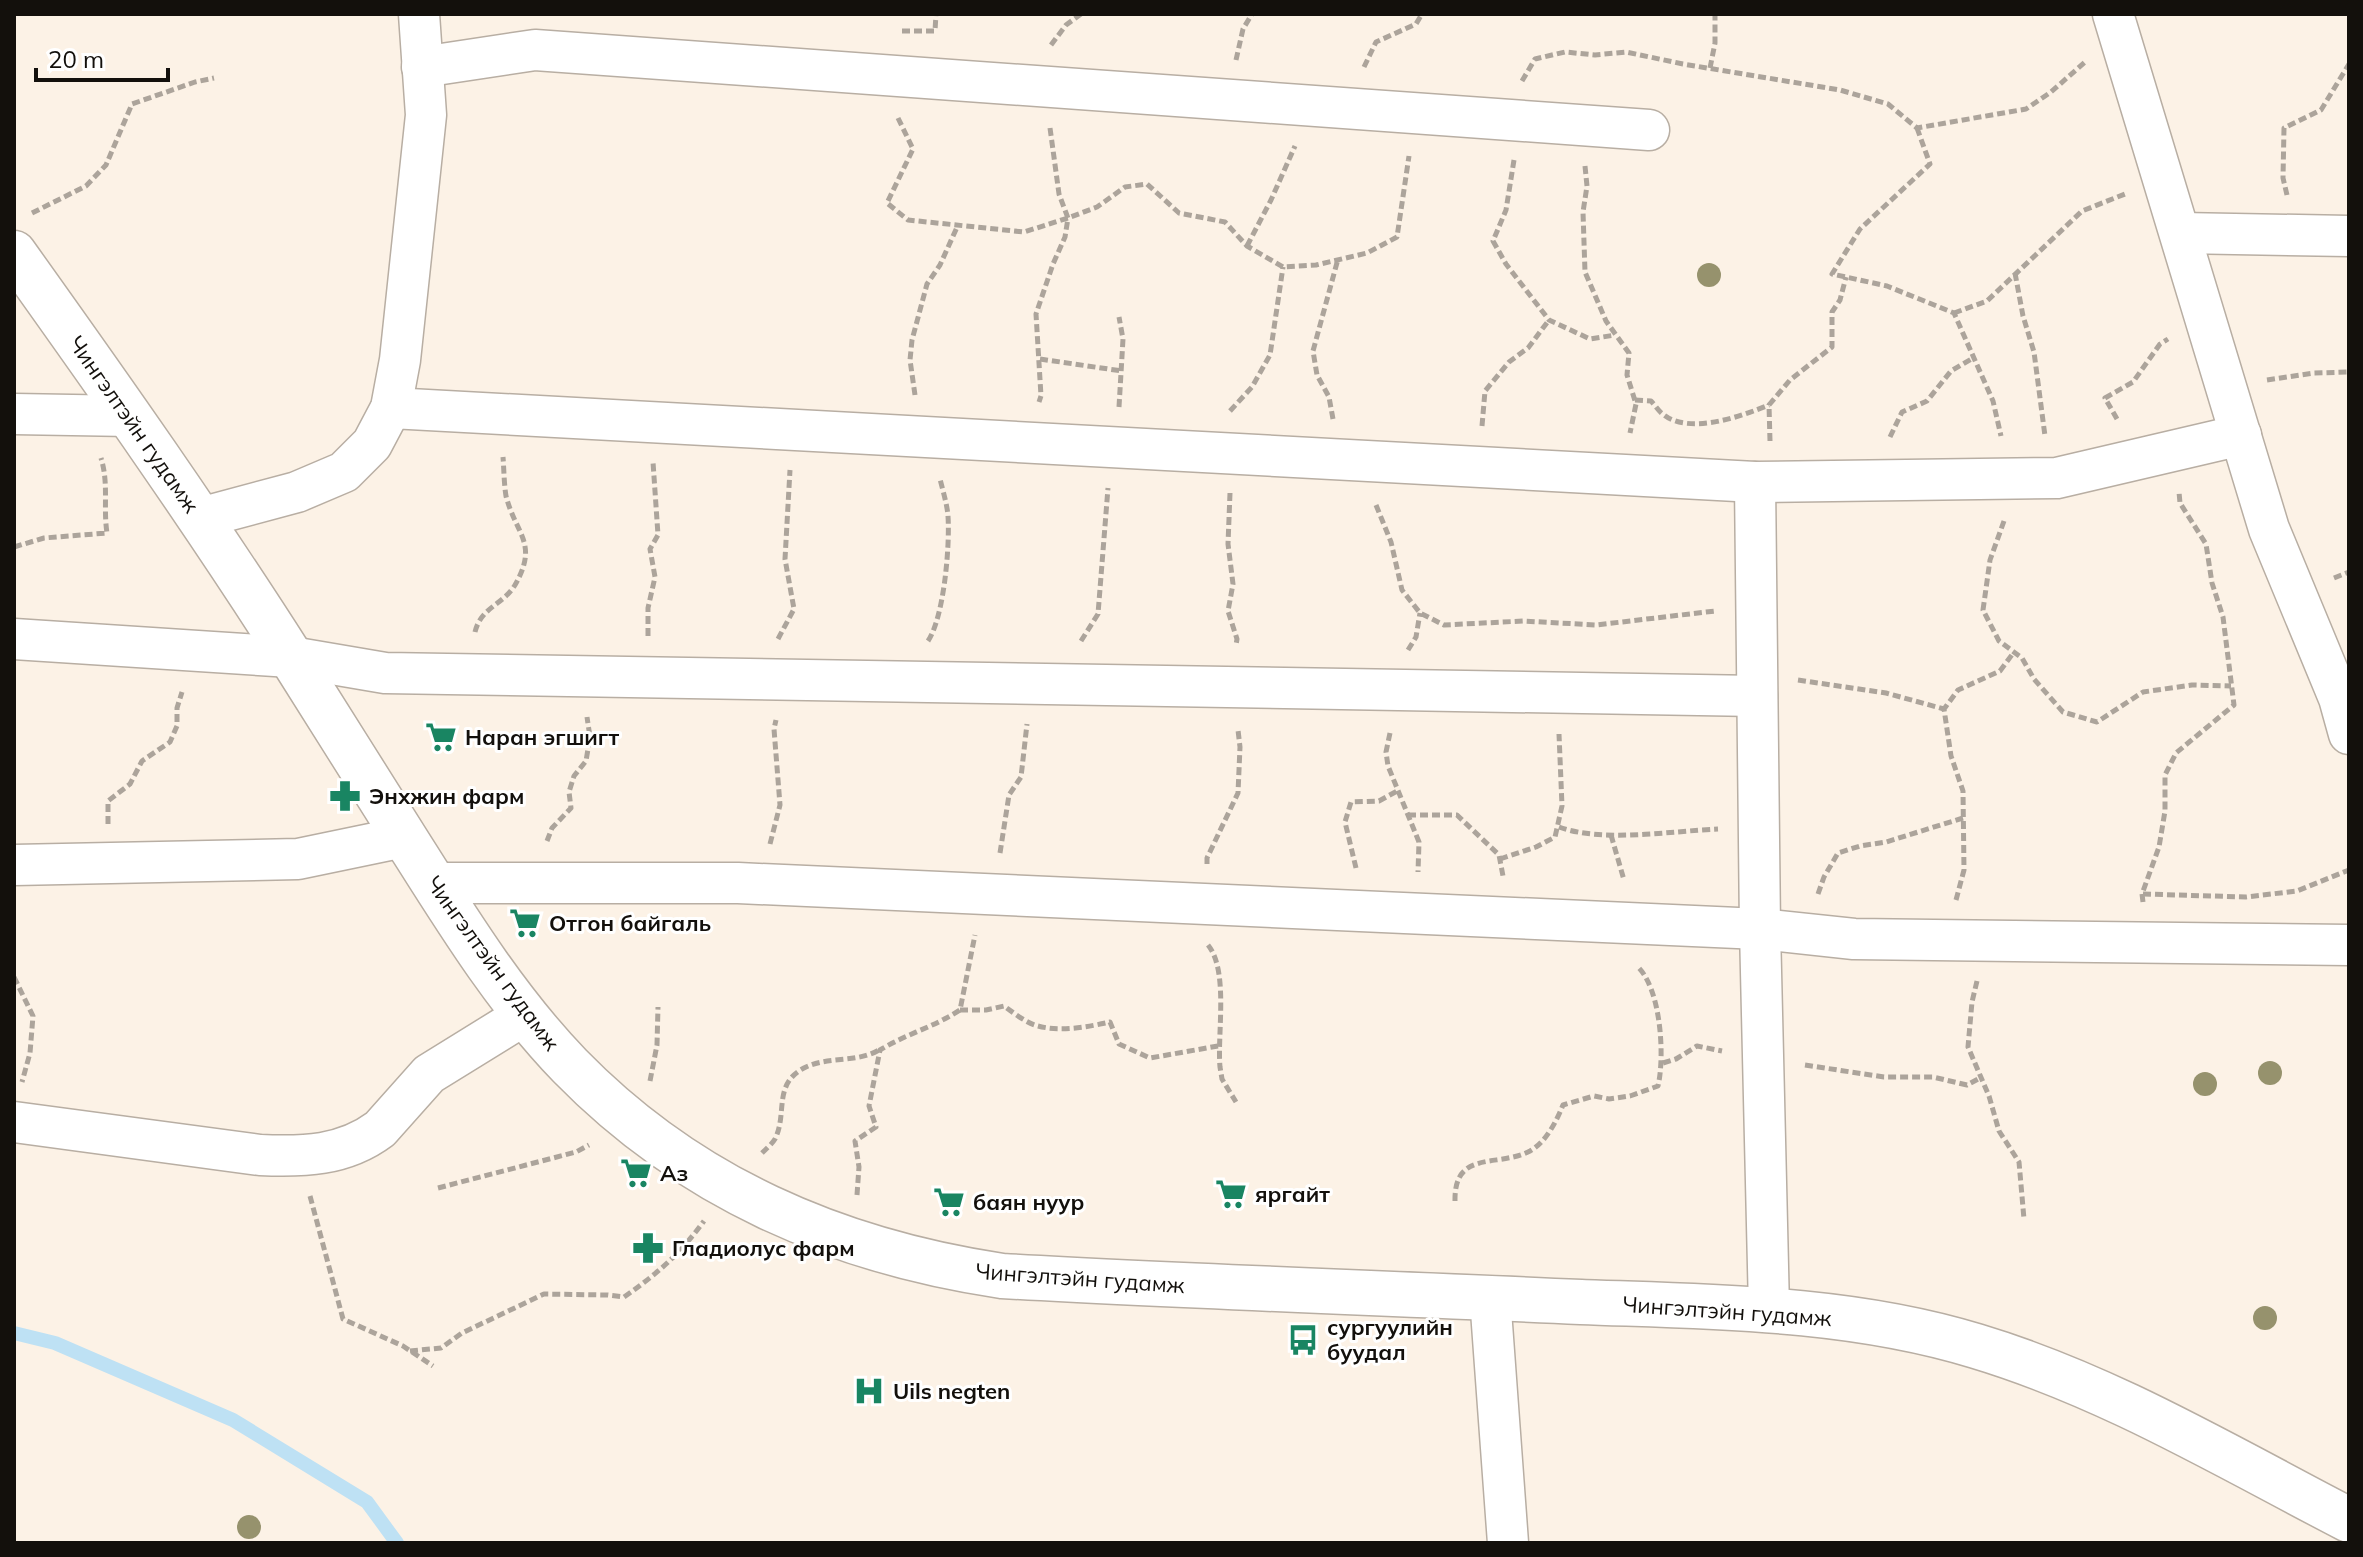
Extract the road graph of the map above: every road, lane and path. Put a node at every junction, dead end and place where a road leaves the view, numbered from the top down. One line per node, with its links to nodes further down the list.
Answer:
1 (419, 14): 9 (street)
2 (451, 14): 9 (street)
3 (936, 14): 7 (path)
4 (1422, 14): 14 (path)
5 (1715, 14): 10 (path)
6 (2118, 30): 18 (path); 20 (street)
7 (935, 31)
8 (2349, 64): 24 (path)
9 (422, 67): 11 (street); 49 (street)
10 (1710, 68): 16 (path); 18 (path)
11 (865, 74): 13 (street); 22 (path)
12 (214, 78): 26 (path)
13 (1045, 87): 14 (street); 21 (path)
14 (1343, 108): 15 (street); 27 (path)
15 (1411, 113): 16 (street); 28 (path)
16 (1509, 121): 17 (street); 35 (path)
17 (1586, 126): 19 (street); 36 (path)
18 (1917, 128): 31 (path)
19 (1649, 130)
20 (2164, 179): 23 (street); 30 (path)
21 (1068, 218): 22 (path); 27 (path); 38 (path)
22 (958, 225): 58 (path)
23 (2181, 233): 24 (street); 32 (street)
24 (2295, 235): 25 (street)
25 (2349, 236)
26 (19, 237): 54 (main road, Чингэлтэйн гудамж)
27 (1247, 246): 29 (path)
28 (1338, 259): 29 (path); 44 (path)
29 (1283, 267): 42 (path)
30 (2015, 272): 33 (path); 64 (path)
31 (1846, 277): 33 (path); 48 (path)
32 (2204, 311): 43 (street); 45 (path)
33 (1954, 313): 37 (path)
34 (1119, 317): 39 (path)
35 (1549, 320): 36 (path); 47 (path)
36 (1615, 335): 46 (path)
37 (1973, 358): 50 (path); 65 (path)
38 (1040, 359): 39 (path); 41 (path)
39 (1122, 371): 59 (path)
40 (2349, 372): 43 (path)
41 (1040, 376)
42 (1252, 387)
43 (2229, 394): 57 (street)
44 (1329, 397)
45 (2105, 398)
46 (1635, 400): 48 (path); 63 (path)
47 (1483, 404)
48 (1769, 405): 66 (path)
49 (391, 408): 52 (street); 67 (street)
50 (1902, 412)
51 (14, 414): 53 (street)
52 (515, 414): 55 (street); 74 (path)
53 (81, 415): 54 (street); 69 (path)
54 (130, 416): 67 (main road, Чингэлтэйн гудамж)
55 (656, 422): 56 (street); 76 (path)
56 (790, 429): 58 (street); 77 (path)
57 (2241, 435): 60 (street); 87 (street)
58 (937, 437): 59 (street)
59 (1110, 447): 61 (street); 79 (path)
60 (2175, 450): 64 (street); 81 (path)
61 (1226, 453): 62 (street); 82 (path)
62 (1384, 462): 63 (street); 70 (path)
63 (1612, 474): 66 (street)
64 (2064, 476): 65 (street)
65 (2005, 478): 66 (street); 72 (path)
66 (1762, 482): 70 (street)
67 (200, 518): 73 (main road, Чингэлтэйн гудамж)
68 (947, 526): 78 (path)
69 (14, 547)
70 (1756, 607): 80 (street)
71 (14, 639): 73 (street)
72 (2014, 652): 81 (path); 86 (path)
73 (291, 657): 74 (street); 94 (main road, Чингэлтэйн гудамж)
74 (464, 674): 75 (street)
75 (586, 677): 76 (street); 100 (path)
76 (647, 677): 77 (street)
77 (774, 679): 78 (street); 101 (path)
78 (902, 682): 79 (street)
79 (1031, 684): 82 (street); 103 (path)
80 (1757, 685): 84 (street); 86 (path); 93 (street)
81 (2231, 686): 102 (path)
82 (1237, 688): 83 (street)
83 (1386, 690): 84 (street); 89 (path)
84 (1557, 693): 92 (path)
85 (177, 708): 96 (path)
86 (1944, 709): 91 (path)
87 (2349, 734)
88 (1240, 771): 104 (path)
89 (1399, 790): 90 (path); 105 (path)
90 (1408, 815): 95 (path); 106 (path)
91 (1963, 818): 110 (path); 111 (path)
92 (1559, 827): 93 (path); 95 (path)
93 (1759, 828): 109 (street)
94 (404, 837): 96 (street); 99 (main road, Чингэлтэйн гудамж)
95 (1500, 859): 107 (path)
96 (101, 863): 97 (street)
97 (14, 865)
98 (2349, 870): 102 (path)
99 (432, 883): 100 (street); 117 (main road, Чингэлтэйн гудамж)
100 (532, 883): 101 (street)
101 (762, 884): 103 (street)
102 (2142, 894): 112 (path)
103 (993, 895): 104 (street); 116 (path)
104 (1205, 904): 105 (street); 118 (path)
105 (1355, 910): 106 (street)
106 (1418, 913): 107 (street)
107 (1496, 917): 108 (street)
108 (1617, 922): 109 (street); 120 (path)
109 (1760, 929): 110 (street); 121 (street)
110 (1811, 934): 111 (street)
111 (1962, 941): 112 (street); 122 (path)
112 (2149, 943): 113 (street)
113 (2349, 945)
114 (14, 977): 124 (path)
115 (658, 1007): 125 (path)
116 (960, 1010): 118 (path); 119 (path)
117 (526, 1014): 125 (main road, Чингэлтэйн гудамж); 127 (street)
118 (1218, 1046): 123 (path)
119 (880, 1050): 126 (path); 128 (path)
120 (1663, 1063): 121 (path); 130 (path)
121 (1764, 1066): 122 (path); 133 (street)
122 (1980, 1078): 131 (path)
123 (1236, 1102)
124 (15, 1122): 127 (street)
125 (633, 1122): 128 (main road, Чингэлтэйн гудамж); 129 (path)
126 (855, 1141)
127 (301, 1155): 134 (path)
128 (727, 1187): 132 (main road, Чингэлтэйн гудамж); 134 (path)
129 (438, 1188)
130 (1455, 1201)
131 (2024, 1219)
132 (1490, 1297): 133 (main road, Чингэлтэйн гудамж); 137 (street)
133 (1769, 1309): 136 (main road, Чингэлтэйн гудамж)
134 (410, 1351): 135 (path)
135 (433, 1366)
136 (2349, 1520)
137 (1508, 1543)

